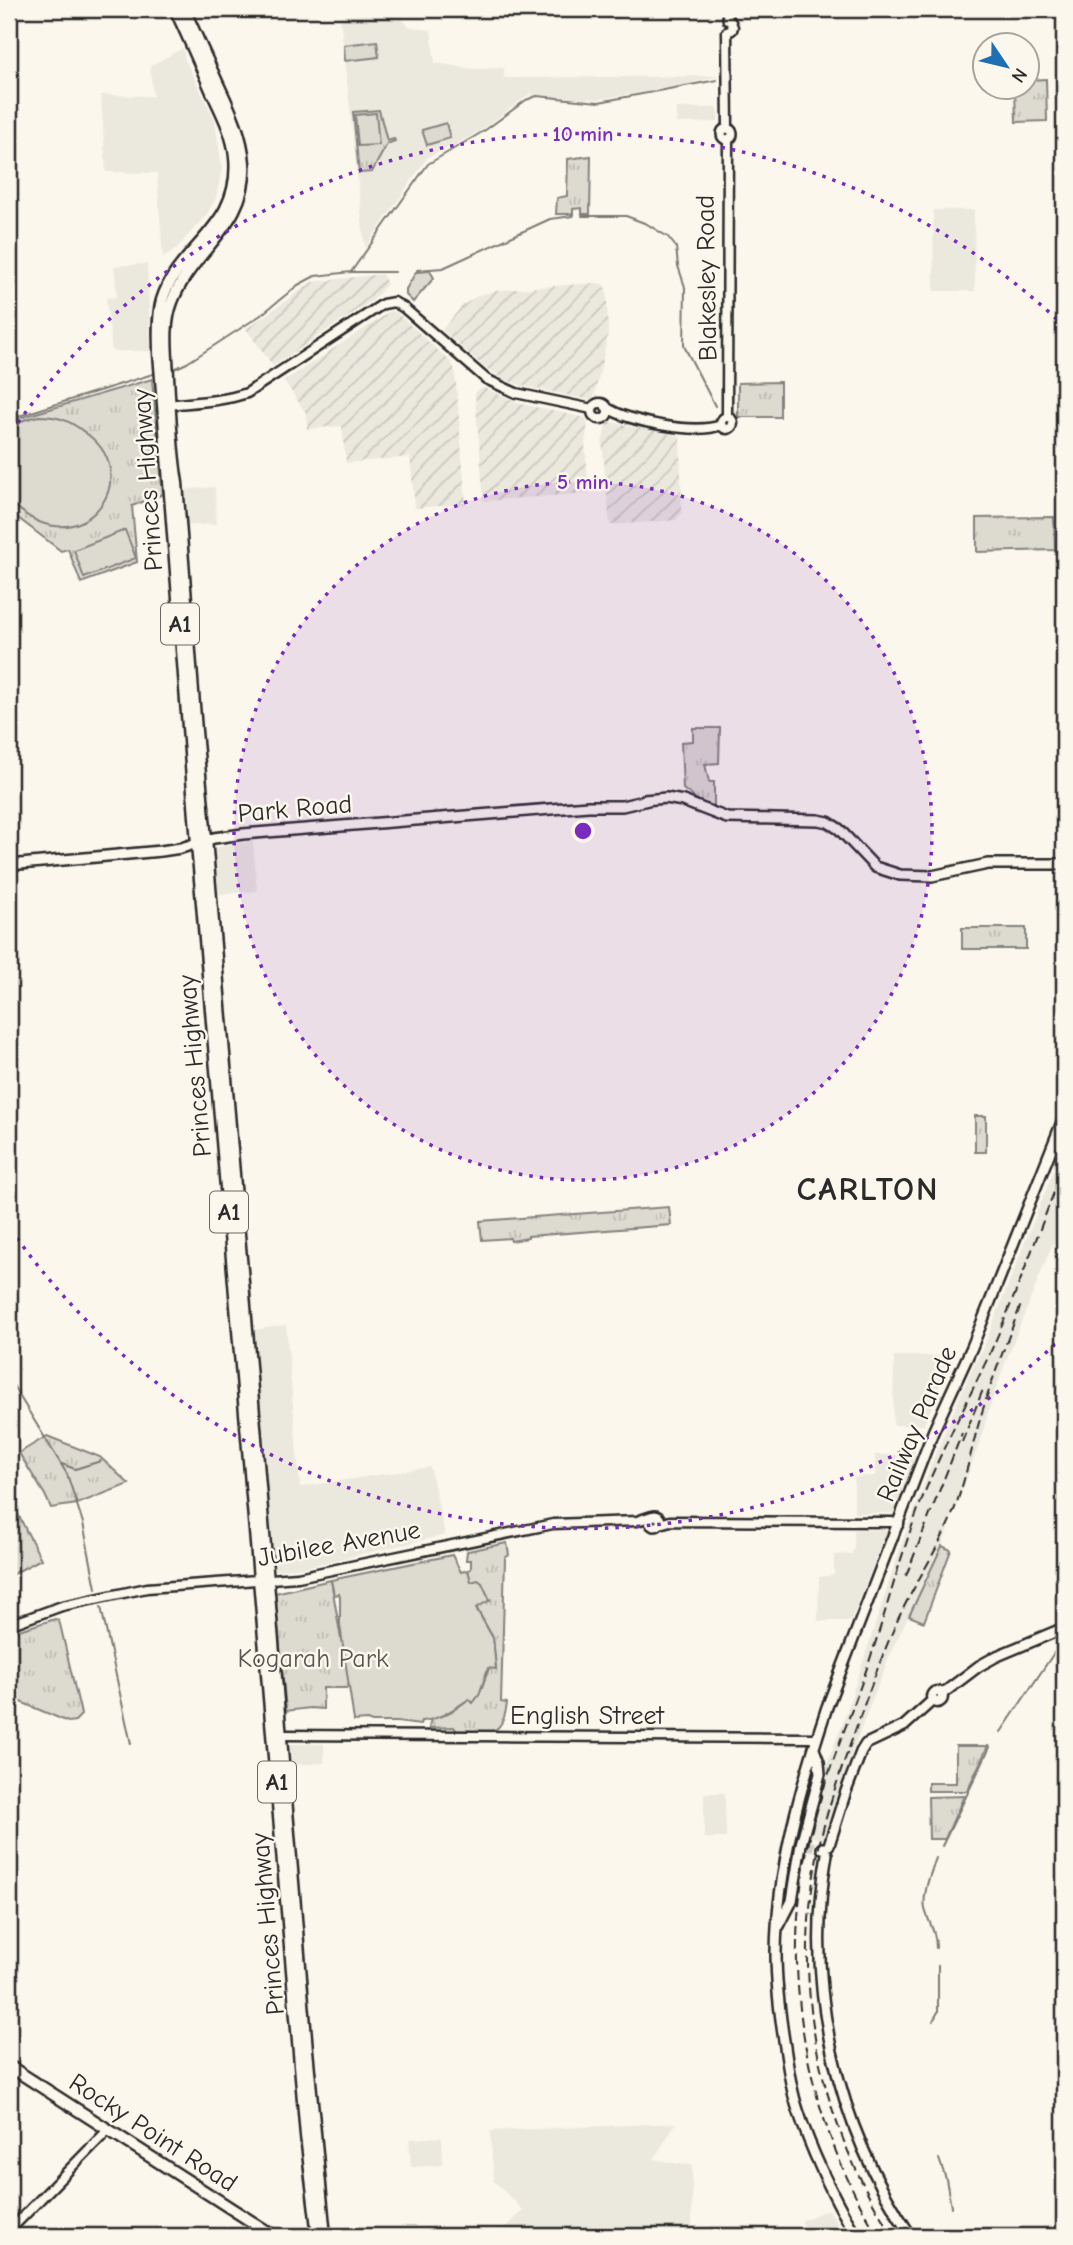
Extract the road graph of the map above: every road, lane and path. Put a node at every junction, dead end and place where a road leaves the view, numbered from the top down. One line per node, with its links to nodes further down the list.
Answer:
1 (175, 9): 4 (main road, Princes Highway / A1)
2 (184, 9): 4 (main road, Princes Highway / A1)
3 (726, 9): 8 (street, Blakesley Road)
4 (166, 405): 6 (street); 9 (main road, Princes Highway / A1)
5 (606, 407): 6 (street); 7 (street); 8 (street)
6 (592, 409): 7 (street)
7 (605, 417): 8 (street)
8 (629, 417)
9 (202, 841): 10 (main road, Park Road); 11 (main road, Park Road); 14 (main road, Princes Highway / A1)
10 (1064, 864)
11 (9, 865)
12 (1064, 1117): 13 (main road, Railway Parade)
13 (899, 1524): 14 (street, Jubilee Avenue); 18 (main road, Railway Parade)
14 (264, 1580): 15 (street, Jubilee Avenue); 17 (main road, Princes Highway / A1); 27 (main road, Princes Highway / A1)
15 (9, 1625)
16 (1064, 1628): 30 (main road)
17 (281, 1735): 18 (street, English Street); 28 (main road, Princes Highway / A1)
18 (817, 1738): 19 (main road, Railway Parade)
19 (814, 1749): 20 (main road, Railway Parade); 21 (main road, Railway Parade)
20 (793, 1896): 21 (main road); 22 (main road, Railway Parade)
21 (779, 1904): 22 (main road, Railway Parade)
22 (778, 1929): 29 (main road, Railway Parade)
23 (9, 2066): 24 (main road, Rocky Point Road)
24 (108, 2129): 25 (street); 26 (main road, Rocky Point Road)
25 (9, 2231)
26 (274, 2236)
27 (316, 2236)
28 (326, 2236)
29 (856, 2236)
30 (911, 2236)

